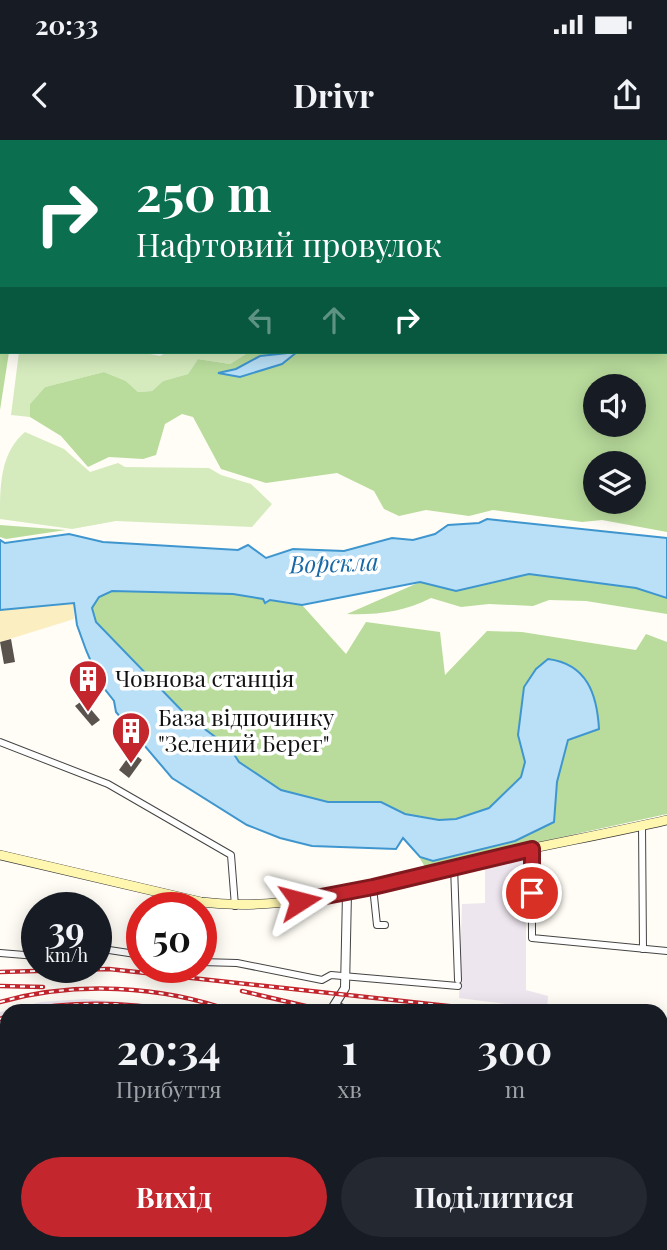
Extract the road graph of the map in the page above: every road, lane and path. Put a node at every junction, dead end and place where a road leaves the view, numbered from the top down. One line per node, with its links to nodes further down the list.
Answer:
1 (0, 742): 9 (street)
2 (667, 820): 3 (main road)
3 (642, 825): 4 (main road); 11 (street)
4 (532, 849): 6 (main road); 11 (street)
5 (0, 855): 9 (main road)
6 (454, 866): 7 (main road); 16 (street)
7 (373, 887): 8 (main road); 10 (street)
8 (347, 893): 9 (main road); 16 (street)
9 (234, 906)
10 (384, 925)
11 (643, 949): 12 (street)
12 (667, 951)
13 (0, 953): 14 (street)
14 (21, 955)
15 (217, 962): 16 (street)
16 (347, 977): 17 (street)
17 (335, 1004)

